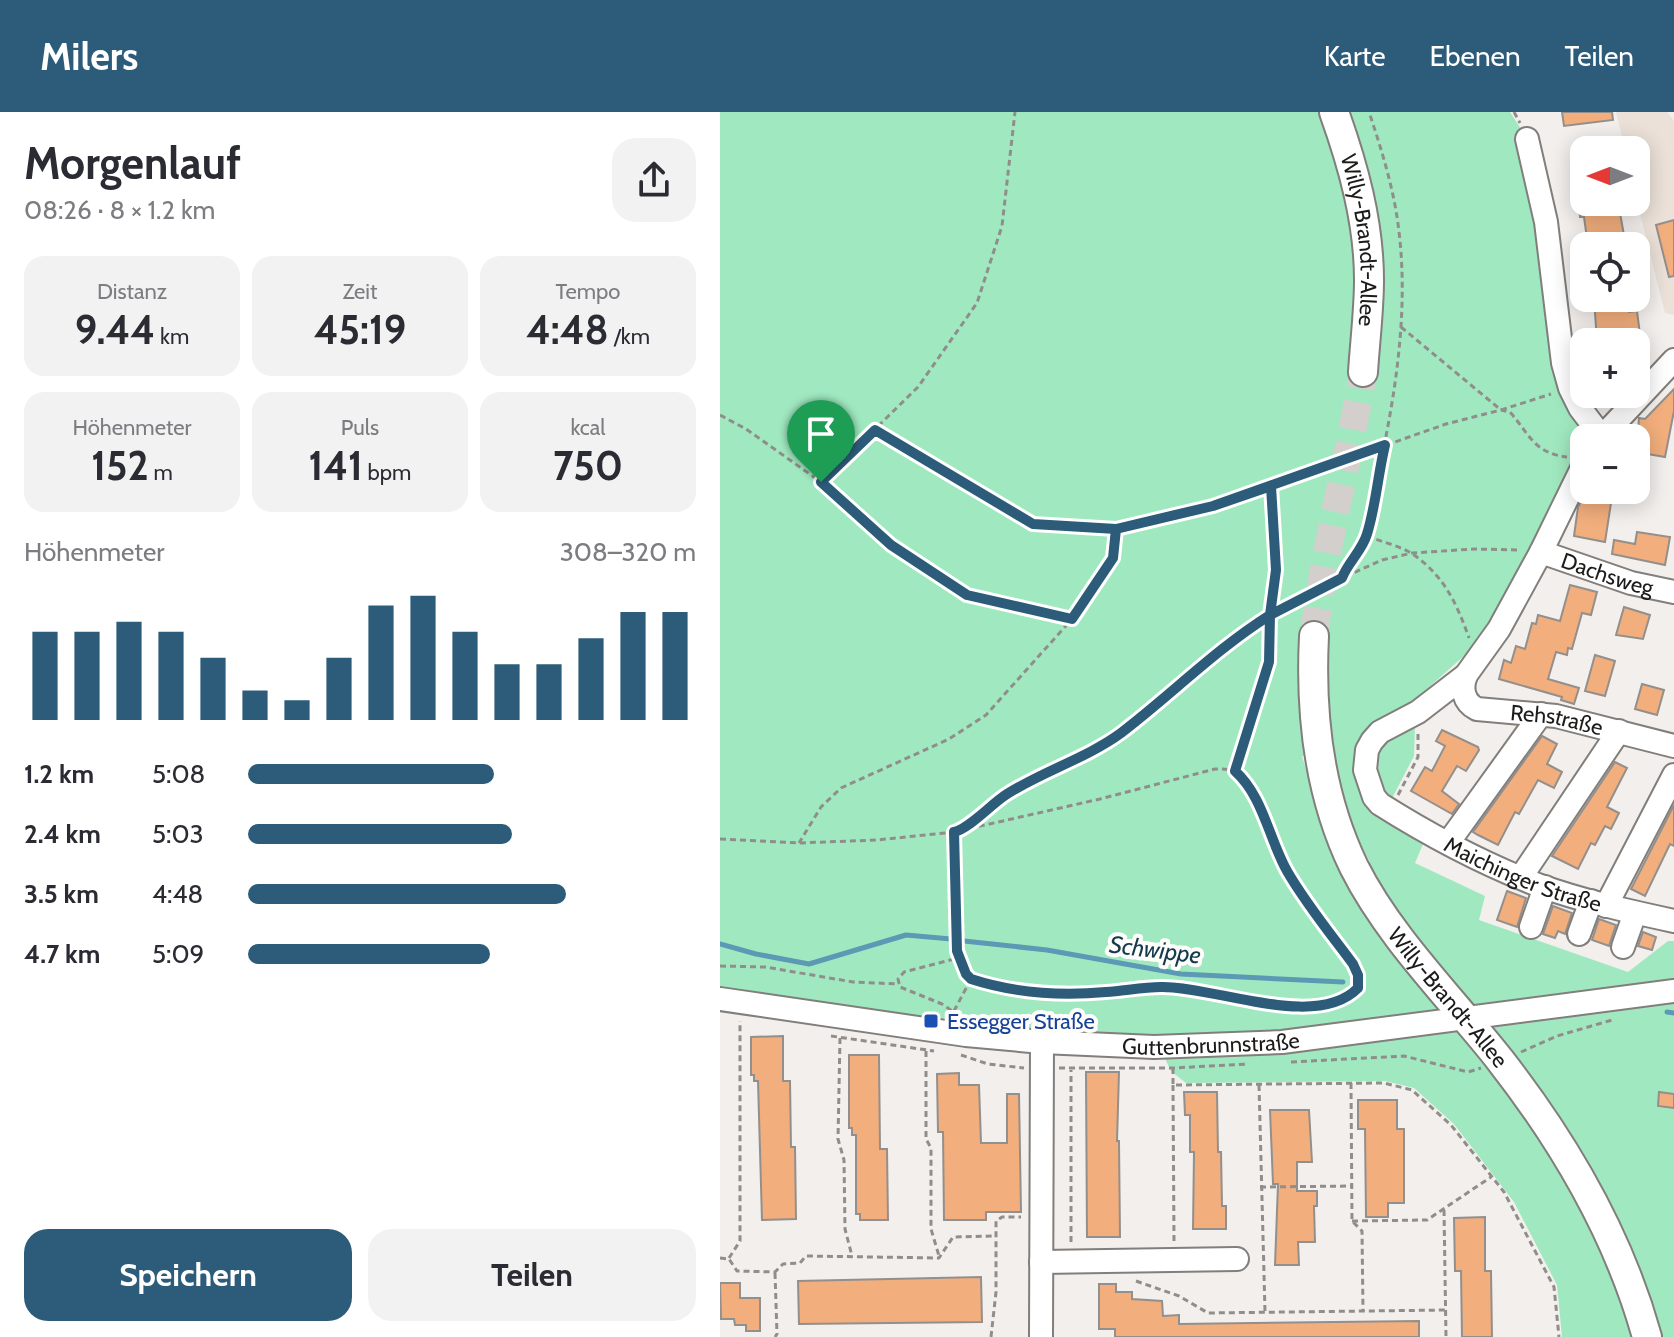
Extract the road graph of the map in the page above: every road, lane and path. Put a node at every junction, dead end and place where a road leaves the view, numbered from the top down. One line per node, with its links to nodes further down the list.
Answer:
1 (1015, 112): 13 (path)
2 (1334, 112): 6 (main road, Willy-Brandt-Allee)
3 (1527, 139): 7 (street)
4 (1401, 327): 9 (path)
5 (1674, 360): 12 (street)
6 (1363, 372)
7 (1570, 388): 9 (path)
8 (1580, 408): 11 (street)
9 (1501, 410): 14 (path); 15 (path)
10 (720, 415): 16 (path)
11 (1592, 424)
12 (1614, 424)
13 (875, 430): 16 (path); 19 (path)
14 (1385, 445): 18 (path); 20 (path)
15 (1570, 459)
16 (821, 482): 26 (path)
17 (1570, 484): 21 (street)
18 (1271, 486): 19 (path); 25 (path)
19 (1116, 529): 26 (path)
20 (1367, 536): 22 (path); 23 (path)
21 (1541, 552): 22 (path); 24 (street, Dachsweg); 28 (street)
22 (1412, 553): 23 (path); 28 (path)
23 (1342, 578): 25 (path)
24 (1674, 592)
25 (1270, 615): 33 (path); 36 (path)
26 (1072, 619): 39 (path)
27 (1314, 636): 57 (main road, Willy-Brandt-Allee)
28 (1471, 668): 29 (street); 30 (street, Rehstraße)
29 (1418, 712): 35 (path); 35 (street)
30 (1541, 714): 31 (street, Rehstraße); 40 (street)
31 (1619, 731): 32 (street, Rehstraße); 41 (street)
32 (1674, 746)
33 (1235, 771): 36 (path); 51 (path)
34 (1674, 775): 43 (street)
35 (1385, 807): 40 (street, Maichinger Straße)
36 (964, 830): 37 (path)
37 (954, 832): 39 (path); 49 (path)
38 (720, 839): 39 (path)
39 (799, 843)
40 (1448, 843): 41 (street, Maichinger Straße)
41 (1521, 877): 42 (street, Maichinger Straße)
42 (1545, 887): 43 (street, Maichinger Straße); 46 (street)
43 (1598, 903): 44 (street, Maichinger Straße); 47 (street)
44 (1635, 913): 45 (street, Maichinger Straße); 48 (street)
45 (1674, 921)
46 (1531, 927)
47 (1579, 934)
48 (1623, 947)
49 (958, 958): 51 (path); 52 (path)
50 (720, 966): 52 (path)
51 (971, 979): 55 (path)
52 (899, 984): 55 (path)
53 (1674, 991): 57 (street)
54 (720, 999): 59 (street, Guttenbrunnstraße)
55 (954, 1011): 59 (path)
56 (1621, 1017): 63 (path)
57 (1465, 1018): 61 (street, Guttenbrunnstraße); 63 (main road, Willy-Brandt-Allee)
58 (740, 1021): 79 (path)
59 (958, 1035): 61 (street, Guttenbrunnstraße)
60 (840, 1038): 76 (path)
61 (1042, 1042): 83 (street)
62 (926, 1051): 78 (path)
63 (1501, 1061): 94 (main road, Willy-Brandt-Allee)
64 (1071, 1068): 84 (path)
65 (1173, 1068): 68 (path)
66 (1351, 1083): 67 (path); 69 (path); 70 (path)
67 (1259, 1084): 68 (path); 71 (path)
68 (1173, 1085): 82 (path)
69 (1491, 1177): 72 (path); 93 (path)
70 (1352, 1186): 71 (path); 74 (path)
71 (1260, 1187): 88 (path)
72 (1444, 1210): 74 (path); 86 (path)
73 (1002, 1217): 75 (path)
74 (1352, 1221): 87 (path)
75 (996, 1236): 78 (path); 90 (path)
76 (852, 1256): 78 (path); 85 (path)
77 (720, 1258): 79 (path)
78 (939, 1258)
79 (729, 1259): 85 (path)
80 (1237, 1259): 82 (street)
81 (1105, 1261): 82 (street); 84 (street); 88 (path)
82 (1174, 1261)
83 (1041, 1262): 84 (street); 91 (street)
84 (1071, 1262)
85 (775, 1272): 89 (path)
86 (1445, 1310): 87 (path); 92 (path)
87 (1363, 1311): 88 (path)
88 (1265, 1312)
89 (775, 1337)
90 (991, 1337)
91 (1041, 1337)
92 (1446, 1337)
93 (1559, 1337)
94 (1647, 1337)

